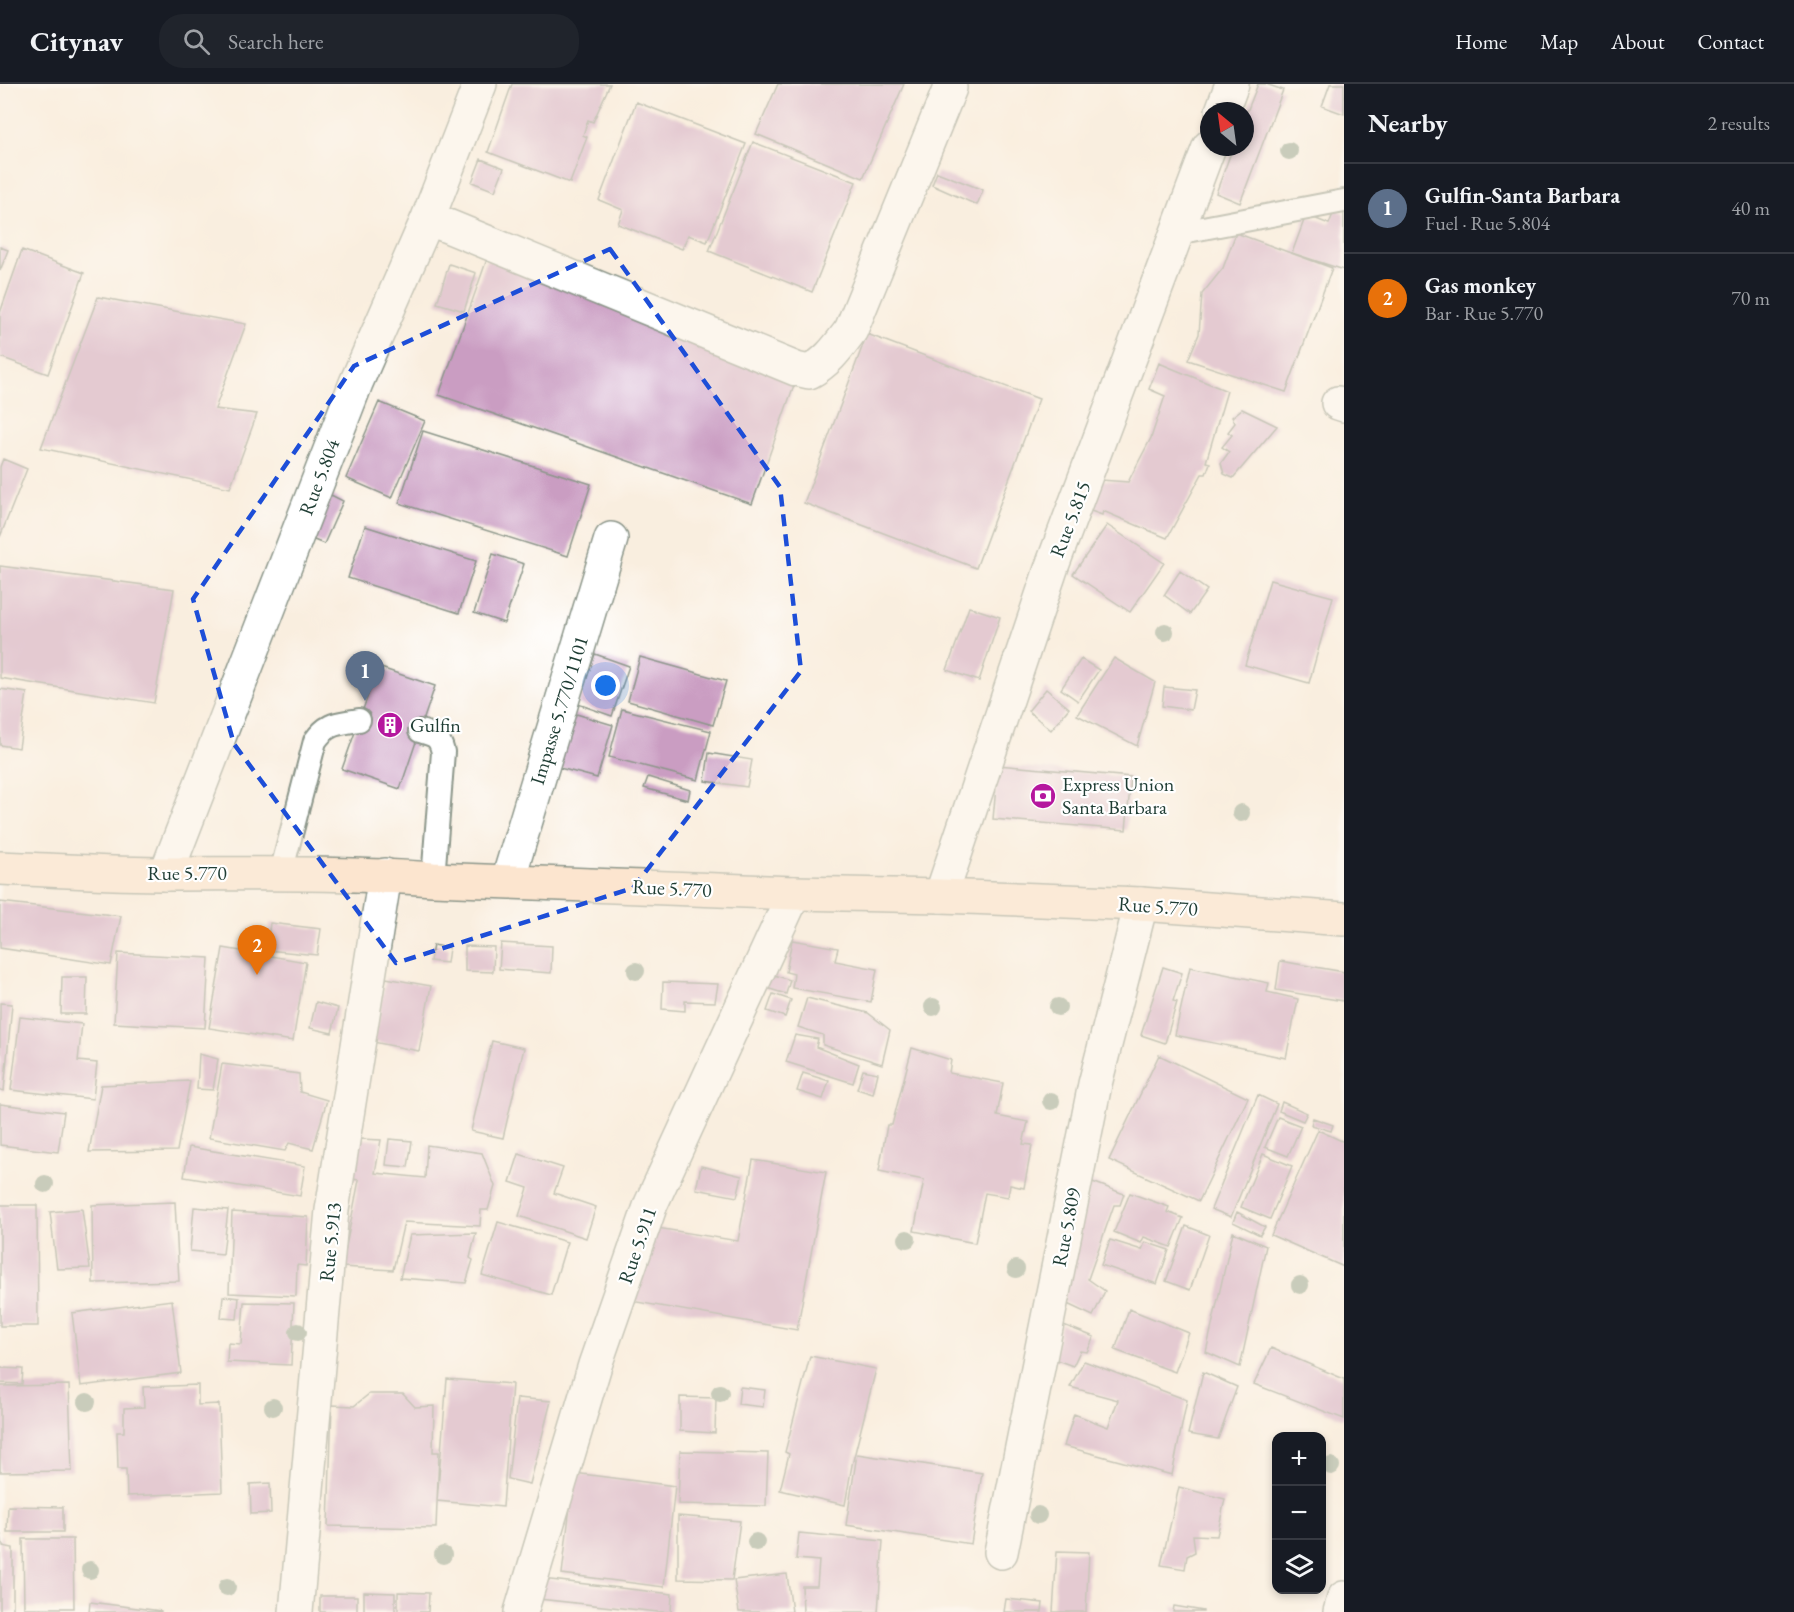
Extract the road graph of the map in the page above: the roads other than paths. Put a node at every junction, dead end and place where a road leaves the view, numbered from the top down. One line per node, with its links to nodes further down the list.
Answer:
1 (480, 84): 7 (street, Rue 5.804)
2 (1232, 84): 4 (street)
3 (950, 88): 7 (street)
4 (1225, 102)
5 (1206, 156): 8 (street, Rue 5.815)
6 (1344, 201): 8 (lane)
7 (428, 218): 14 (street, Rue 5.804)
8 (1178, 232): 19 (street, Rue 5.815)
9 (611, 539): 17 (street, Impasse 5.770/1101)
10 (359, 720): 13 (lane)
11 (420, 731): 16 (lane)
12 (0, 868): 14 (main road, Rue 5.770)
13 (281, 873): 14 (main road, Rue 5.770); 15 (main road, Rue 5.770)
14 (166, 874)
15 (385, 875): 16 (main road, Rue 5.770); 24 (street, Rue 5.913)
16 (433, 879): 17 (main road, Rue 5.770)
17 (508, 880): 18 (main road, Rue 5.770)
18 (794, 893): 19 (main road, Rue 5.770); 25 (street, Rue 5.911)
19 (941, 896): 20 (main road, Rue 5.770)
20 (1141, 904): 21 (main road, Rue 5.770); 22 (street, Rue 5.809)
21 (1344, 919)
22 (1001, 1552)
23 (1344, 1598): 26 (street)
24 (296, 1612)
25 (520, 1612)
26 (1340, 1612)

